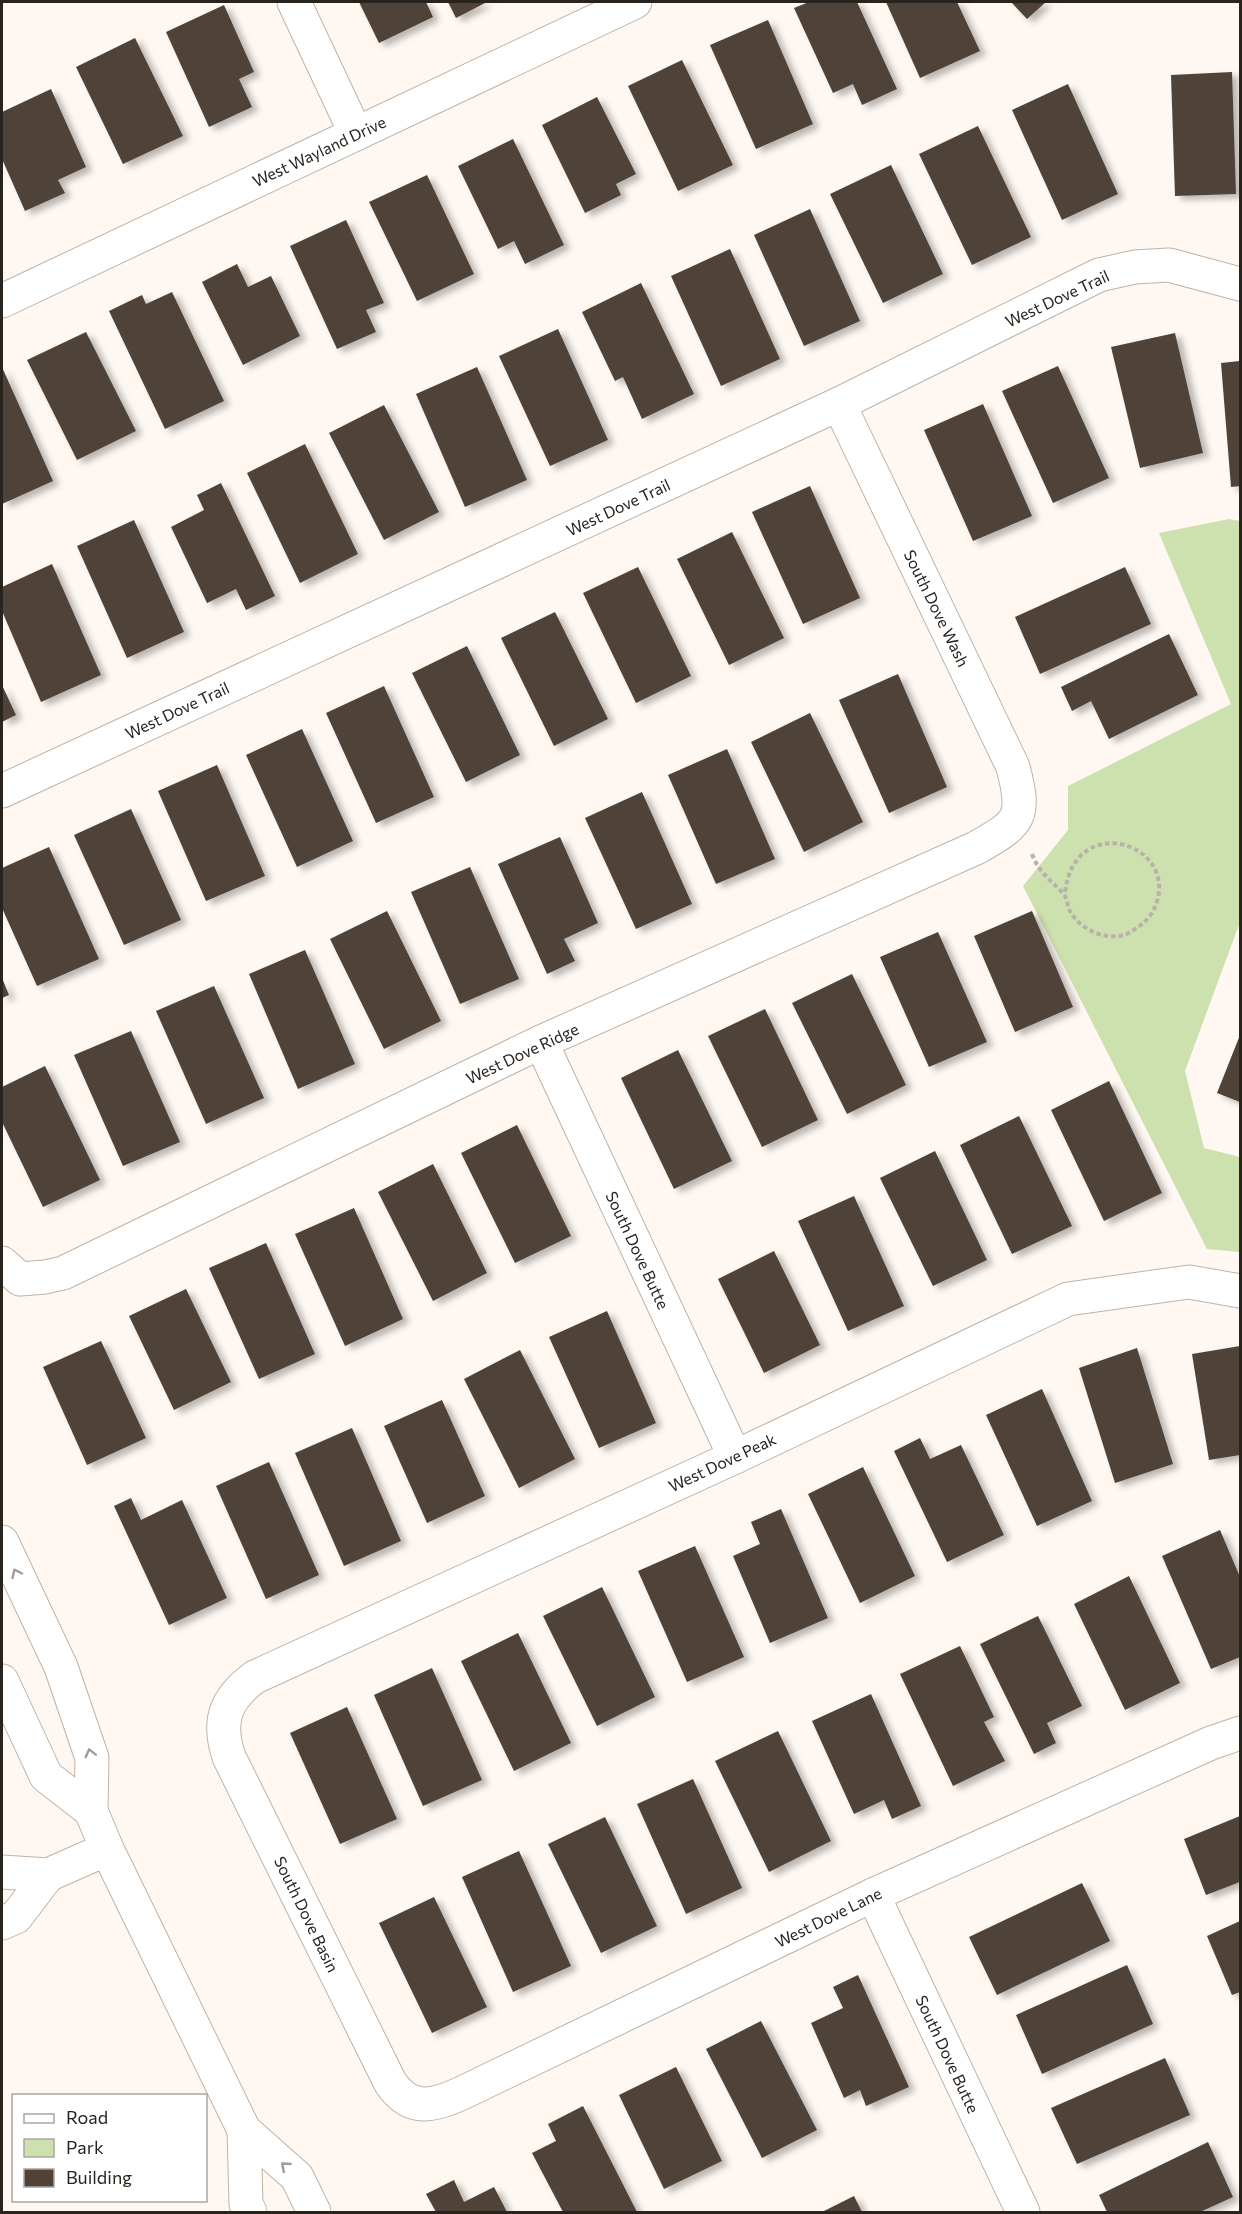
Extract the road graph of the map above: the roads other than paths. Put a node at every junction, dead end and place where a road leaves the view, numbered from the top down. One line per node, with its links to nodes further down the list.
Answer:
1 (294, 2): 3 (street)
2 (635, 2): 3 (street, West Wayland Drive)
3 (356, 134): 5 (street, West Wayland Drive)
4 (1240, 284): 6 (street, West Dove Trail)
5 (2, 301)
6 (839, 404): 7 (street, West Dove Trail); 8 (street, South Dove Wash)
7 (2, 791)
8 (1018, 816): 9 (street, West Dove Ridge)
9 (541, 1042): 10 (street, West Dove Ridge); 12 (street, South Dove Butte)
10 (11, 1271)
11 (1240, 1291): 12 (street, West Dove Peak)
12 (735, 1456): 15 (street, West Dove Peak)
13 (2, 1542): 17 (street, one-way to 13)
14 (2, 1681): 17 (street)
15 (227, 1709): 23 (street, South Dove Basin)
16 (1240, 1733): 21 (street, West Dove Lane)
17 (91, 1811): 18 (street)
18 (107, 1849): 20 (street); 24 (street)
19 (2, 1872): 20 (street)
20 (48, 1875): 22 (street)
21 (873, 1895): 23 (street, West Dove Lane); 27 (street, South Dove Butte)
22 (2, 1923)
23 (418, 2103)
24 (244, 2130): 25 (street); 26 (street, one-way to 24)
25 (250, 2212)
26 (314, 2212)
27 (1023, 2212)

